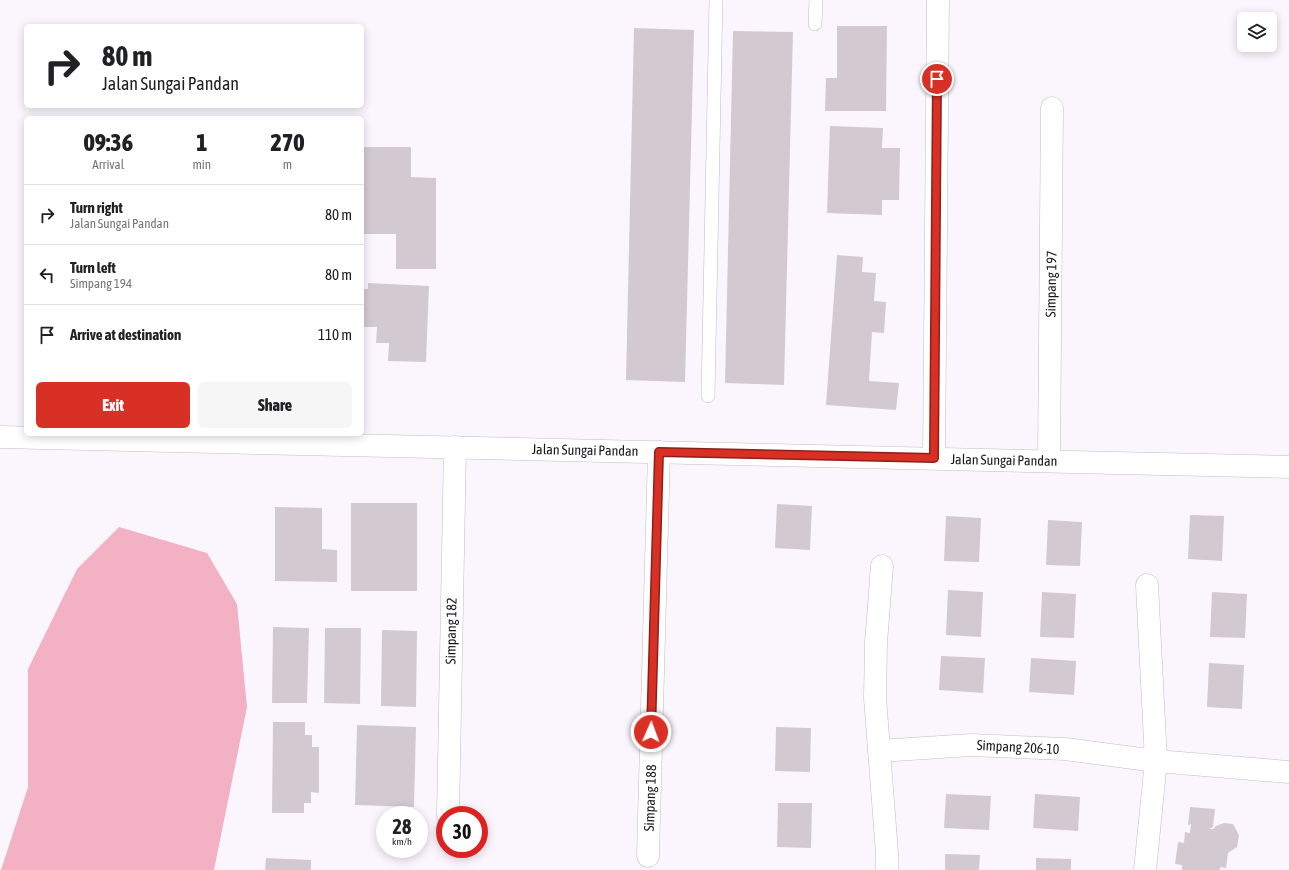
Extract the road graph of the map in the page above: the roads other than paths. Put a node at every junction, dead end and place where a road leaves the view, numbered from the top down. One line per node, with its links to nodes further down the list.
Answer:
1 (716, 0): 6 (lane)
2 (816, 0): 4 (lane)
3 (938, 0): 10 (street)
4 (815, 24)
5 (1052, 108): 11 (street, Simpang 197)
6 (708, 396)
7 (0, 437): 8 (street, Jalan Sungai Pandan)
8 (455, 447): 9 (street, Jalan Sungai Pandan); 18 (street, Simpang 182)
9 (659, 452): 10 (street, Jalan Sungai Pandan); 19 (street, Simpang 188)
10 (934, 458): 11 (street, Jalan Sungai Pandan)
11 (1049, 460): 12 (street, Jalan Sungai Pandan)
12 (1289, 467)
13 (882, 566): 15 (street)
14 (1147, 585): 16 (street)
15 (879, 751): 16 (street, Simpang 206-10); 20 (street)
16 (1156, 761): 17 (street, Simpang 206-10); 21 (street)
17 (1289, 772)
18 (448, 806)
19 (648, 856)
20 (886, 870)
21 (1145, 870)

